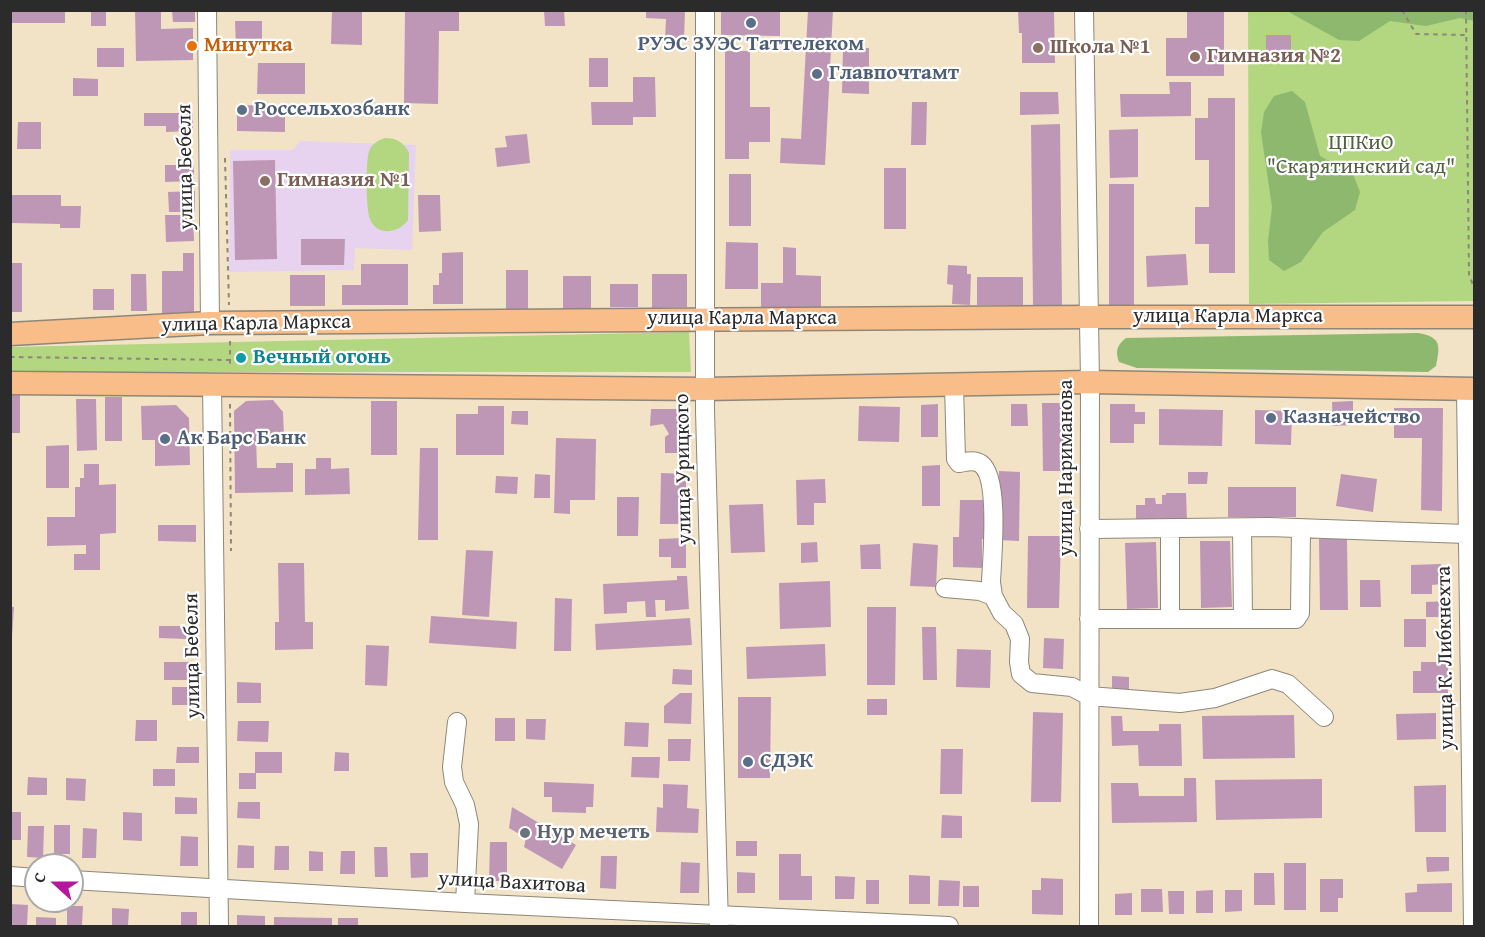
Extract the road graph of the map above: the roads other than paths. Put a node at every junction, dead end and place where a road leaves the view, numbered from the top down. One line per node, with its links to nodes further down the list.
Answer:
1 (207, 10): 7 (street, улица Бебеля)
2 (705, 10): 6 (street, улица Урицкого)
3 (1084, 10): 4 (street, улица Нариманова)
4 (1089, 316): 5 (main road, улица Карла Маркса); 6 (main road, улица Карла Маркса); 9 (street, улица Нариманова)
5 (1474, 317)
6 (704, 319): 7 (main road, улица Карла Маркса); 13 (street, улица Урицкого)
7 (210, 323): 8 (main road, улица Карла Маркса)
8 (10, 333)
9 (1090, 382): 12 (main road); 14 (main road); 18 (street, улица Нариманова)
10 (10, 383): 11 (main road)
11 (212, 384): 13 (main road); 30 (street, улица Бебеля)
12 (954, 385): 13 (main road); 21 (street)
13 (705, 389): 32 (street, улица Урицкого)
14 (1470, 389): 19 (street, улица К. Либкнехта)
15 (1170, 528): 16 (street); 18 (street); 22 (street)
16 (1242, 528): 17 (street); 23 (street)
17 (1301, 528): 19 (street); 23 (street)
18 (1089, 529): 24 (street, улица Нариманова)
19 (1466, 534): 28 (street, улица К. Либкнехта)
20 (945, 588): 21 (street)
21 (993, 597): 25 (street)
22 (1170, 619): 23 (street); 24 (street)
23 (1243, 619)
24 (1089, 620): 25 (street, улица Нариманова)
25 (1089, 696): 26 (street); 35 (street, улица Нариманова)
26 (1324, 717)
27 (457, 722): 31 (street)
28 (1473, 859): 36 (street, улица К. Либкнехта)
29 (84, 881): 30 (street, улица Вахитова)
30 (219, 889): 31 (street, улица Вахитова); 33 (street, улица Бебеля)
31 (465, 903): 32 (street, улица Вахитова)
32 (719, 921): 34 (street, улица Вахитова)
33 (219, 927)
34 (949, 927)
35 (1089, 927)
36 (1473, 927)

